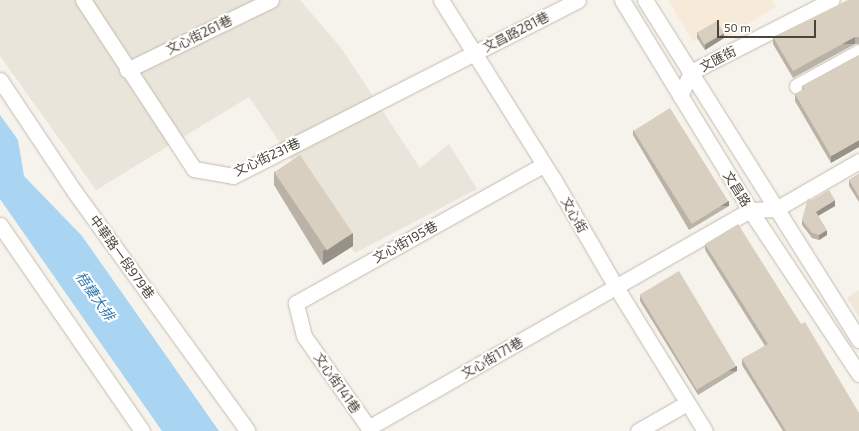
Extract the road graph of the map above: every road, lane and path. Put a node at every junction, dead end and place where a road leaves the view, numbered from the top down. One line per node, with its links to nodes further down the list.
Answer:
1 (83, 0): 10 (street, 文心街231巷)
2 (271, 0): 10 (street, 文心街261巷)
3 (441, 0): 9 (street, 文心街)
4 (578, 0): 9 (street, 文昌路281巷)
5 (622, 0): 14 (street, 文昌路)
6 (645, 0): 11 (street, 文昌路)
7 (832, 0): 11 (street, 文匯街)
8 (859, 52): 13 (street)
9 (474, 54): 10 (street, 文心街231巷); 16 (street, 文心街)
10 (126, 70)
11 (691, 72): 14 (street, 文匯街); 17 (street, 文昌路)
12 (0, 80): 27 (street, 中華路一段979巷)
13 (797, 86)
14 (680, 96): 18 (street, 文昌路)
15 (859, 162): 17 (street)
16 (543, 165): 20 (street, 文心街); 21 (street, 文心街195巷)
17 (776, 209): 18 (street); 22 (street, 文昌路)
18 (750, 210): 20 (street, 文心街171巷); 23 (street, 文昌路)
19 (0, 225): 26 (street)
20 (616, 287): 24 (street, 文心街); 25 (street, 文心街171巷)
21 (304, 336): 25 (street, 文心街141巷)
22 (859, 340)
23 (859, 374)
24 (687, 403): 28 (street); 29 (street, 文心街)
25 (369, 429)
26 (142, 431)
27 (248, 431)
28 (638, 431)
29 (705, 431)

